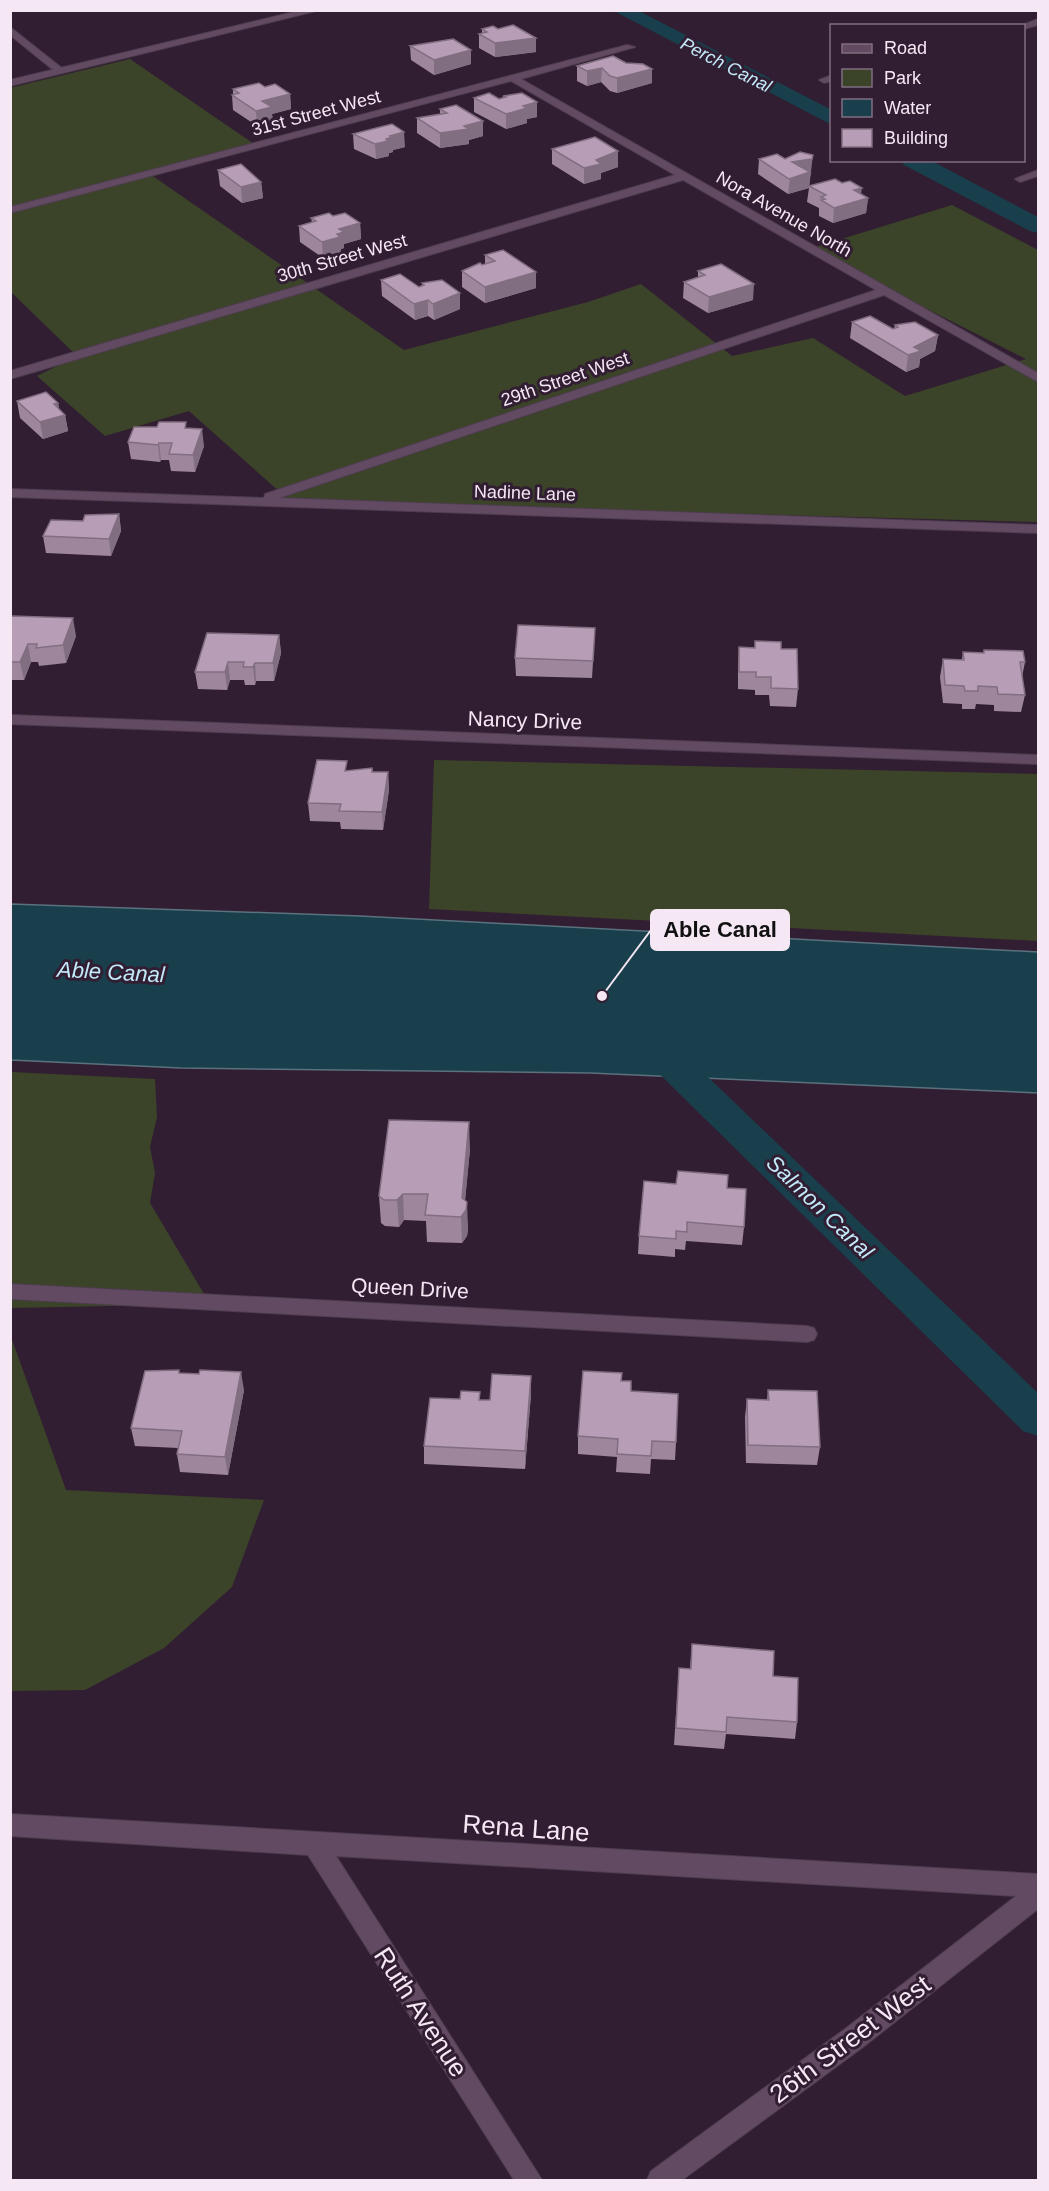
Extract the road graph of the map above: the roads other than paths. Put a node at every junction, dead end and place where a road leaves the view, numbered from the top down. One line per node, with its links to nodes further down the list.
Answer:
1 (316, 10): 4 (street)
2 (10, 30): 4 (street)
3 (630, 47): 5 (street, 31st Street West)
4 (60, 71): 6 (street)
5 (513, 78): 8 (street, Nora Avenue North); 10 (street, 31st Street West)
6 (10, 83)
7 (1038, 173): 9 (street)
8 (684, 176): 11 (street, Nora Avenue North); 12 (street, 30th Street West)
9 (1020, 179)
10 (10, 210)
11 (885, 291): 13 (street, Nora Avenue North); 15 (street, 29th Street West)
12 (10, 375)
13 (1038, 378)
14 (10, 493): 15 (street, Nadine Lane)
15 (257, 501): 16 (street, Nadine Lane)
16 (1038, 529)
17 (10, 719): 18 (street, Nancy Drive)
18 (1038, 760)
19 (10, 1291): 20 (street, Queen Drive)
20 (807, 1334)
21 (10, 1825): 22 (street, Rena Lane)
22 (314, 1843): 23 (street, Rena Lane); 25 (street, Ruth Avenue)
23 (1038, 1886)
24 (1038, 1894): 26 (street, 26th Street West)
25 (529, 2181)
26 (660, 2181)

